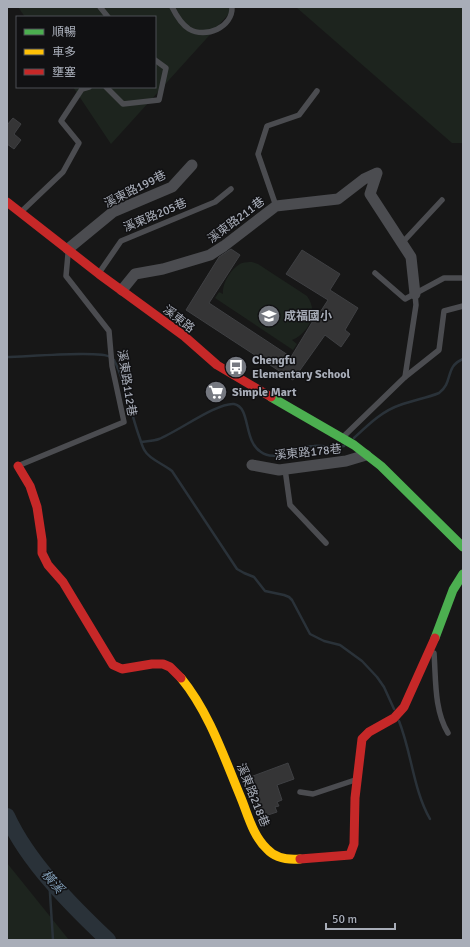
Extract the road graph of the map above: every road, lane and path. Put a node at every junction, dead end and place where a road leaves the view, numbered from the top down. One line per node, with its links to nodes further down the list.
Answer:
1 (100, 7): 4 (lane)
2 (172, 7): 3 (lane)
3 (232, 7)
4 (107, 16)
5 (156, 61): 7 (lane)
6 (86, 88): 14 (lane)
7 (107, 88)
8 (317, 91): 13 (lane)
9 (192, 165): 16 (street, 溪東路199巷)
10 (231, 189): 18 (lane, 溪東路205巷)
11 (442, 200): 15 (lane)
12 (7, 202): 14 (street, 溪東路)
13 (276, 206): 15 (street, 溪東路211巷); 20 (street, 溪東路211巷)
14 (20, 212): 16 (street, 溪東路)
15 (401, 243): 21 (street, 溪東路211巷)
16 (68, 249): 18 (street, 溪東路); 27 (lane, 溪東路112巷)
17 (375, 273): 21 (lane)
18 (99, 274): 20 (street, 溪東路)
19 (463, 278): 21 (lane)
20 (122, 290): 24 (street, 溪東路)
21 (415, 294): 23 (lane)
22 (463, 306): 23 (lane)
23 (405, 377): 24 (lane)
24 (347, 441): 25 (street, 溪東路)
25 (366, 455): 28 (street, 溪東路178巷); 30 (street, 溪東路)
26 (252, 465): 28 (street, 溪東路178巷)
27 (18, 466): 34 (street, 溪東路218巷)
28 (285, 469): 29 (lane)
29 (326, 543)
30 (463, 547)
31 (463, 574): 32 (street, 溪東路218巷)
32 (433, 643): 33 (lane); 34 (street, 溪東路218巷)
33 (448, 733)
34 (357, 779): 35 (lane)
35 (300, 792)

